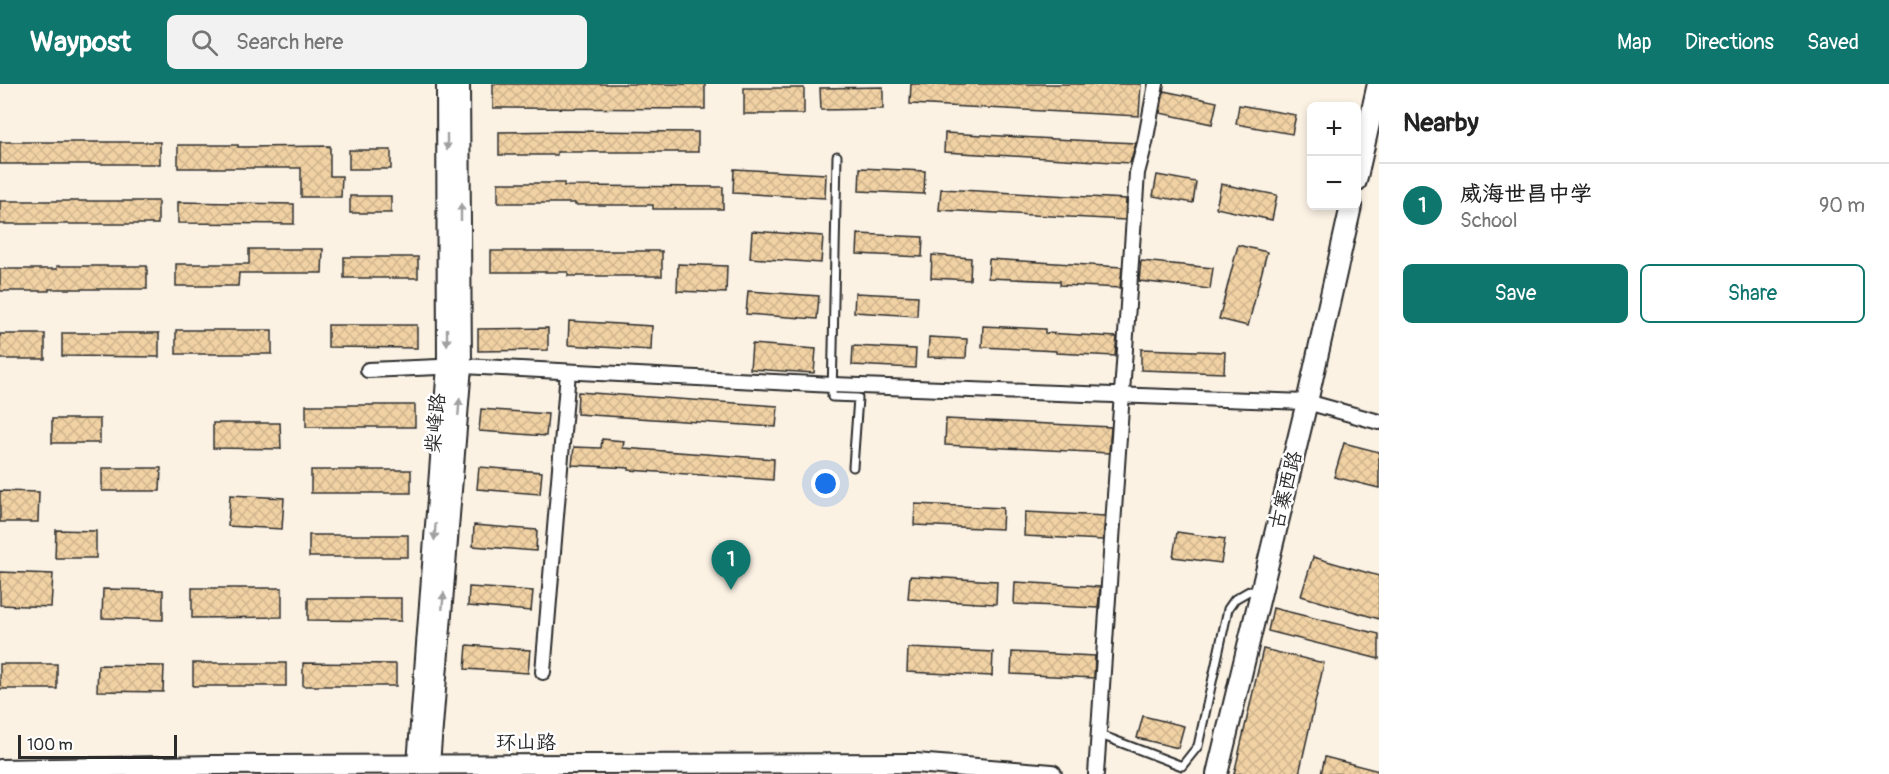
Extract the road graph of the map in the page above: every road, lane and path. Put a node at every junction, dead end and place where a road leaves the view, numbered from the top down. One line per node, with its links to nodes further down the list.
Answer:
1 (446, 84): 10 (main road, 柴峰路, one-way to 10)
2 (460, 84): 10 (main road, 柴峰路, one-way to 2)
3 (1156, 84): 14 (street)
4 (1372, 88): 5 (main road); 7 (main road)
5 (1361, 116)
6 (837, 156): 13 (lane)
7 (1360, 156)
8 (1338, 210): 15 (main road, 古寨西路)
9 (1350, 210): 15 (main road, 古寨西路)
10 (455, 366): 11 (street); 12 (street); 21 (main road, 柴峰路)
11 (369, 370)
12 (568, 372): 13 (street); 19 (street)
13 (832, 385): 14 (street); 17 (lane)
14 (1121, 394): 15 (street); 20 (street)
15 (1300, 401): 16 (street); 18 (main road, 古寨西路)
16 (1379, 422)
17 (853, 467)
18 (1254, 592): 20 (lane); 26 (main road, 古寨西路); 27 (main road, 古寨西路)
19 (543, 672)
20 (1097, 734): 25 (street)
21 (423, 764): 23 (main road, 环山路); 24 (main road, 环山路)
22 (0, 769): 23 (main road, 环山路)
23 (179, 770)
24 (1052, 774)
25 (1096, 774)
26 (1208, 774)
27 (1217, 774)

